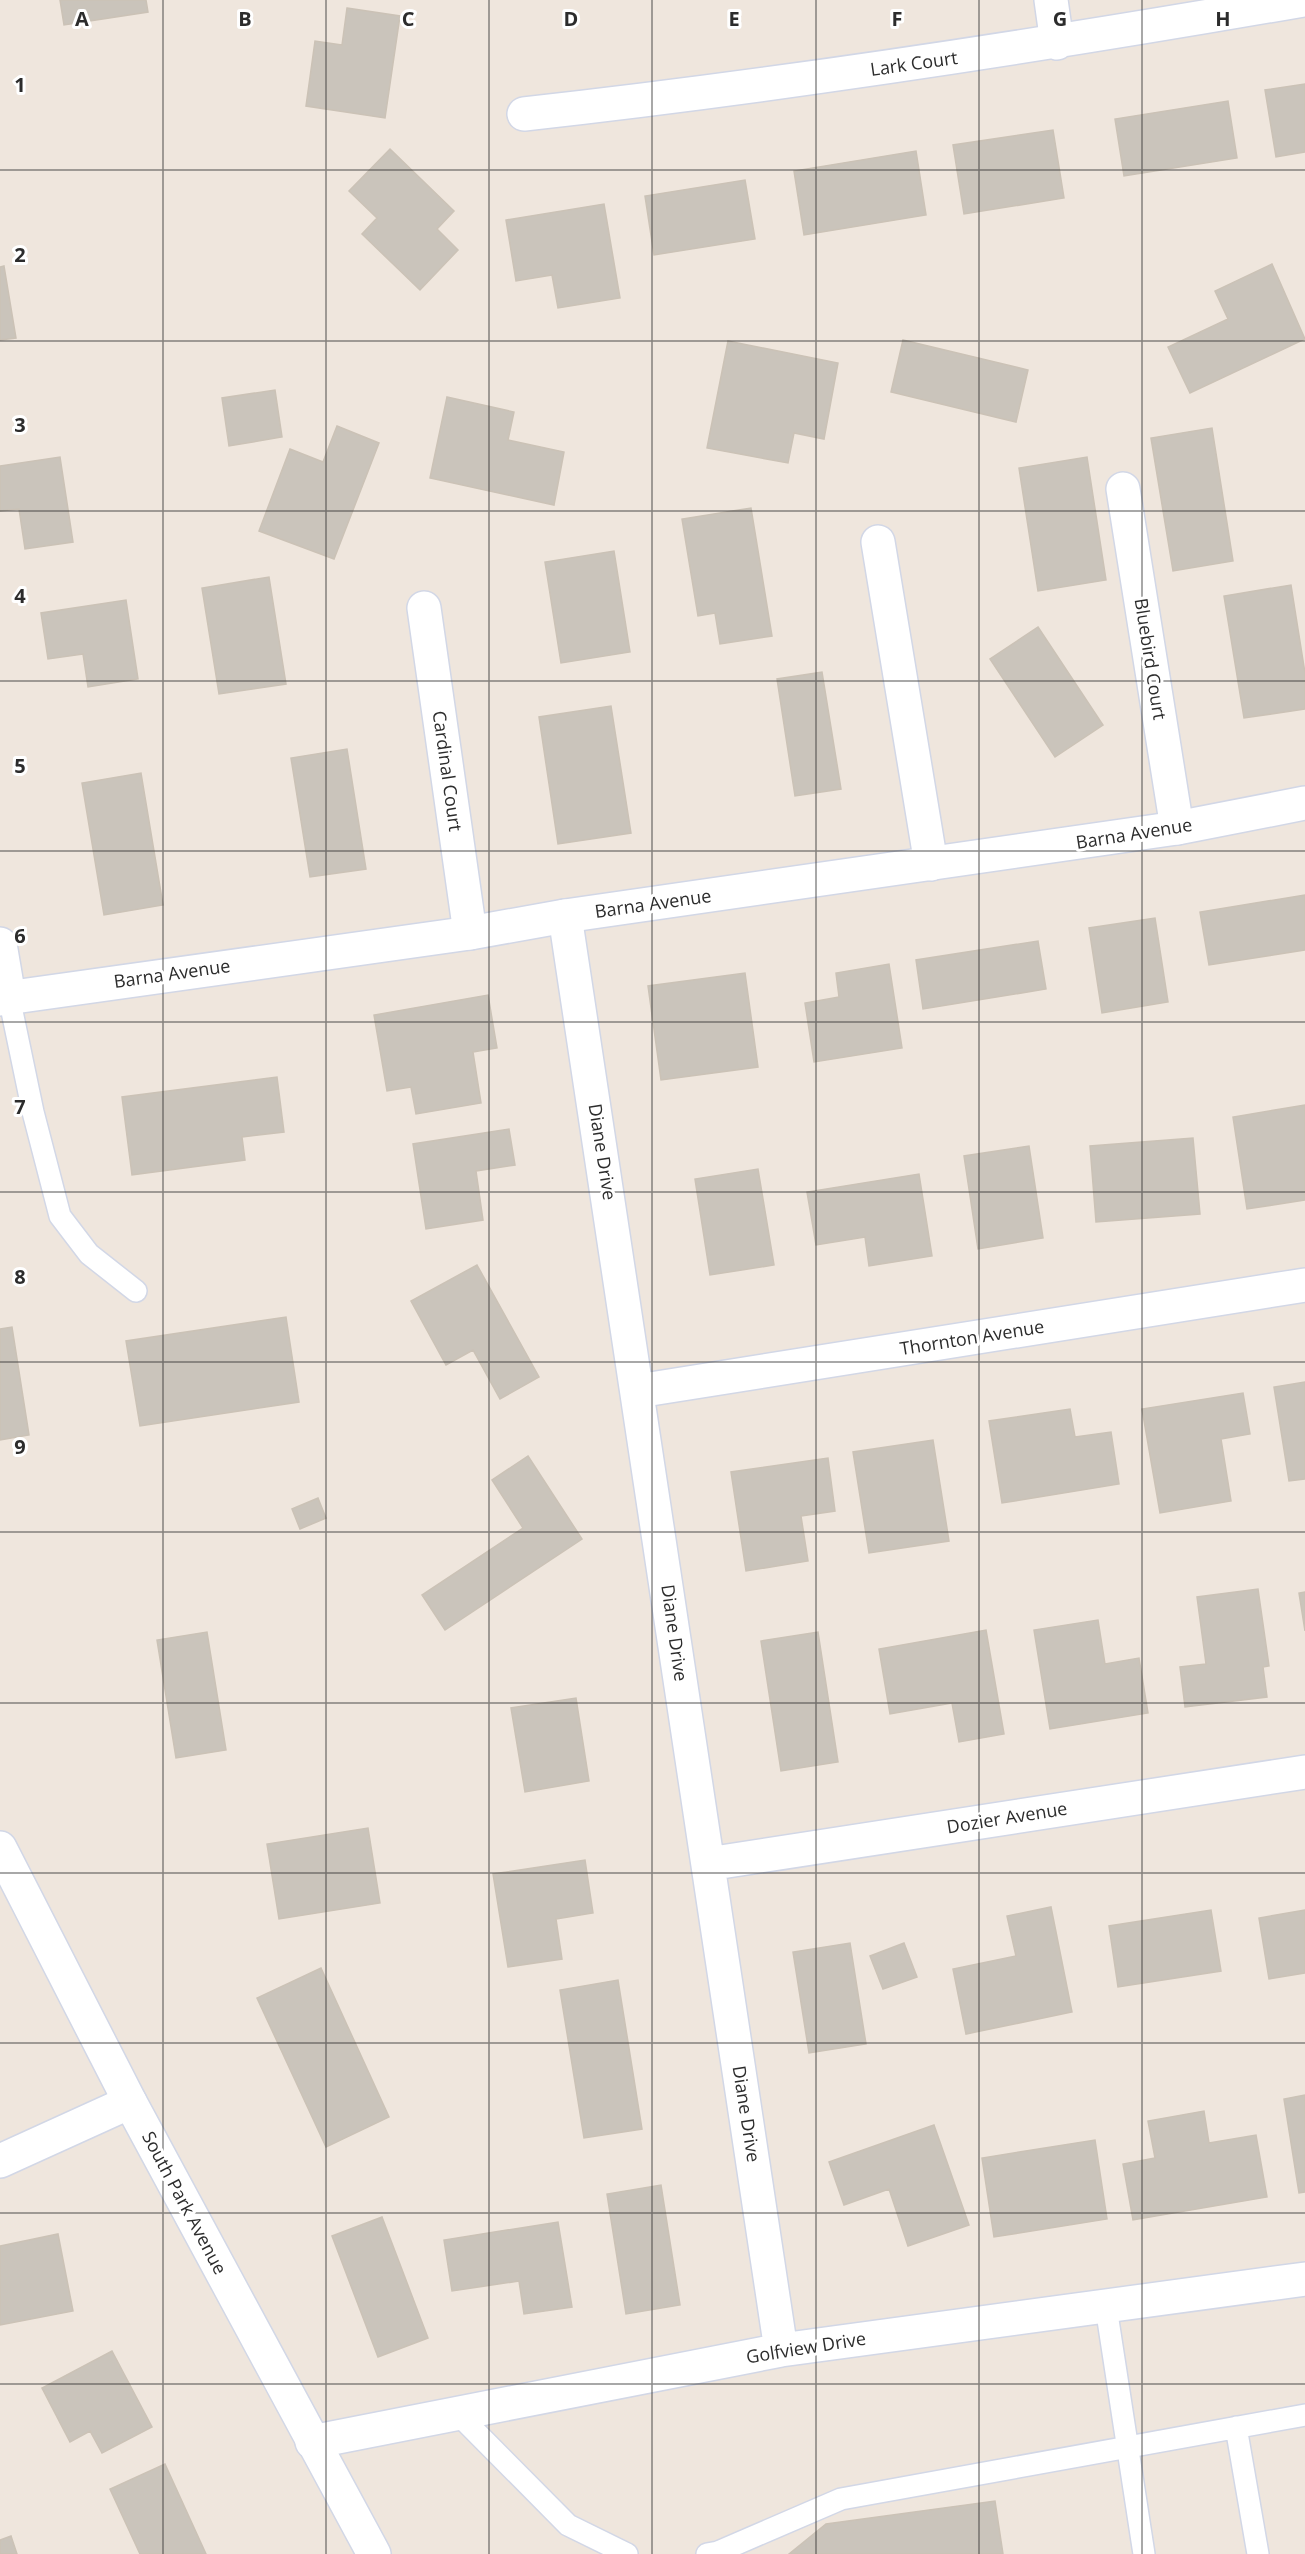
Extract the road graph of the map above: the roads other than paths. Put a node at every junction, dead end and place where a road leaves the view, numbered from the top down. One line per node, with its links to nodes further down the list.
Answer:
1 (1051, 0): 3 (street)
2 (1303, 0): 3 (street, Lark Court)
3 (1057, 43): 4 (street, Lark Court)
4 (524, 114)
5 (1123, 489): 9 (street, Bluebird Court)
6 (878, 542): 10 (street)
7 (424, 608): 12 (street, Cardinal Court)
8 (1305, 803): 9 (street, Barna Avenue)
9 (1177, 828): 10 (street, Barna Avenue)
10 (931, 864): 11 (street, Barna Avenue)
11 (565, 916): 12 (street, Barna Avenue); 17 (street, Diane Drive)
12 (470, 933): 14 (street, Barna Avenue)
13 (0, 944): 14 (street)
14 (5, 998): 16 (lane)
15 (1305, 1285): 17 (street, Thornton Avenue)
16 (136, 1291)
17 (638, 1390): 20 (street, Diane Drive)
18 (1305, 1772): 20 (street, Dozier Avenue)
19 (0, 1848): 21 (street, South Park Avenue)
20 (708, 1864): 25 (street, Diane Drive)
21 (130, 2102): 22 (street); 29 (street, South Park Avenue)
22 (0, 2161)
23 (1305, 2279): 24 (street, Golfview Drive)
24 (1106, 2307): 25 (street, Golfview Drive); 30 (lane)
25 (781, 2350): 26 (street, Golfview Drive)
26 (458, 2414): 29 (street, Golfview Drive); 32 (lane)
27 (1305, 2415): 28 (lane)
28 (1236, 2427): 30 (lane); 35 (lane)
29 (312, 2442): 31 (street, South Park Avenue)
30 (1127, 2447): 33 (lane); 34 (lane)
31 (374, 2554)
32 (627, 2554)
33 (707, 2554)
34 (1144, 2554)
35 (1258, 2554)

